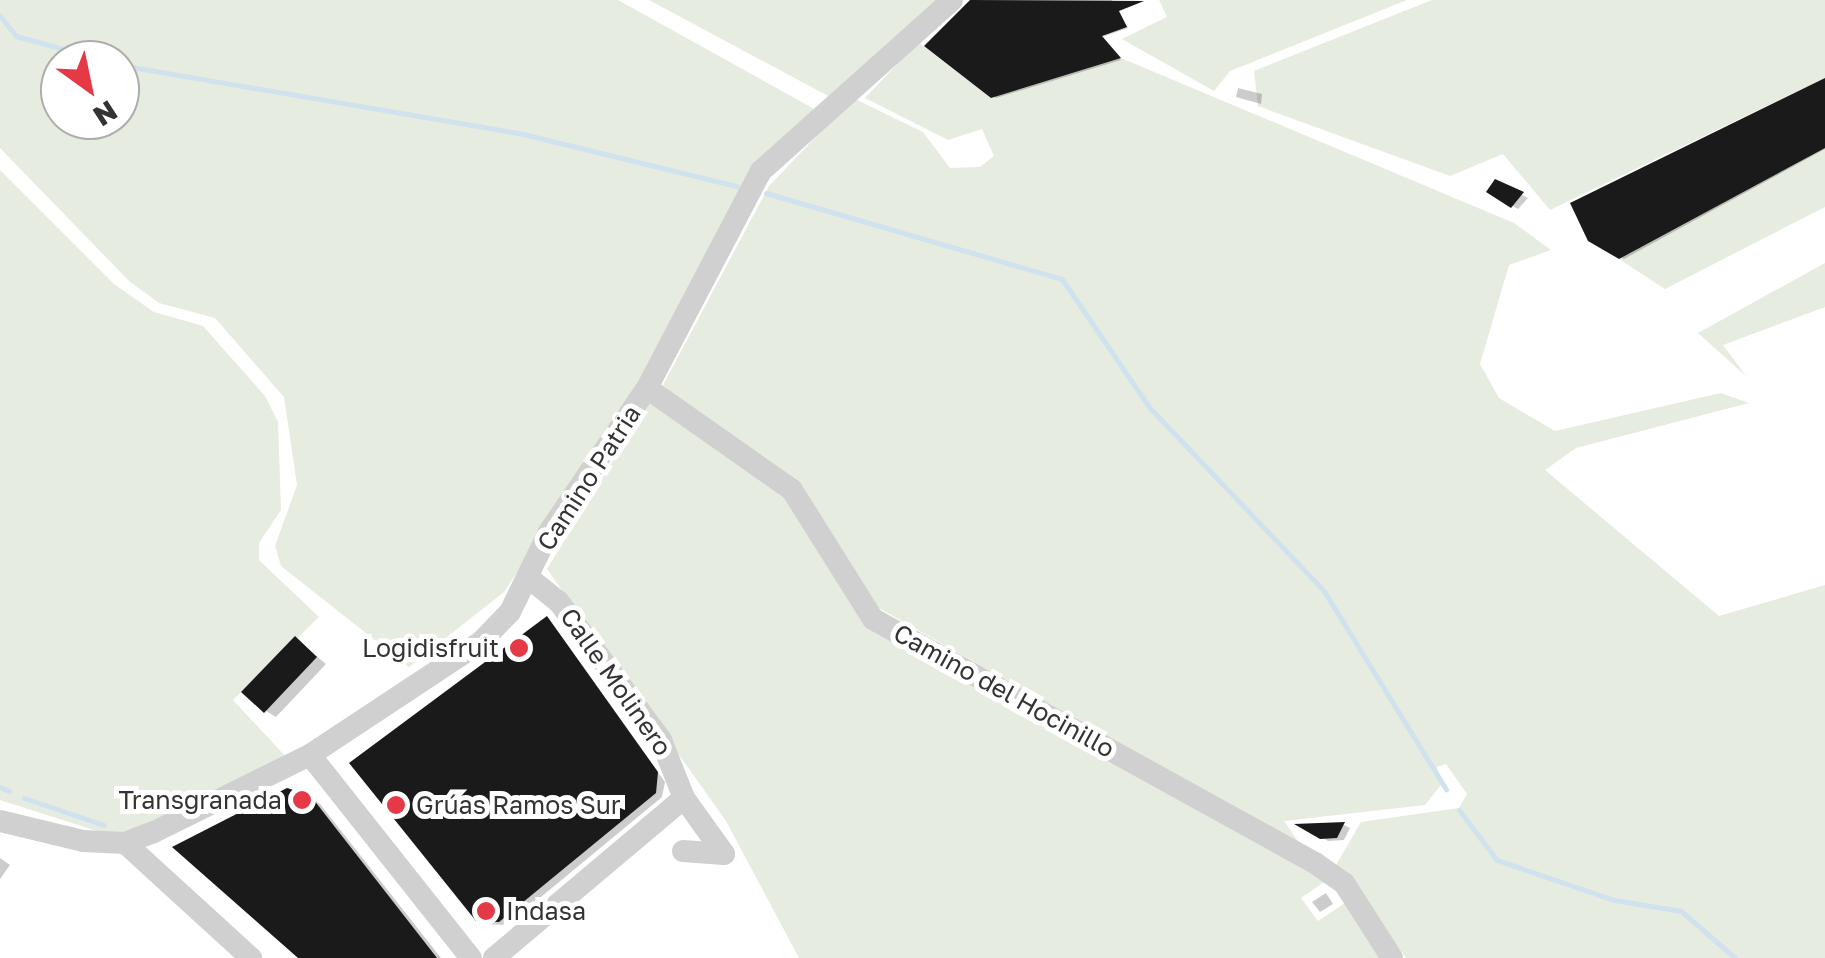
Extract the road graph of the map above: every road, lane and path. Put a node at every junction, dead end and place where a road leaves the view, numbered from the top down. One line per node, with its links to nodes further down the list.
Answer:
1 (952, 0): 2 (street, Camino Patria)
2 (647, 388): 3 (street, Camino Patria); 12 (street, Camino del Hocinillo)
3 (529, 578): 4 (street, Camino Patria); 5 (street, Calle Molinero)
4 (310, 755): 7 (street, Camino Patria); 10 (street)
5 (684, 798): 8 (street, Calle Molinero); 11 (street)
6 (0, 821): 7 (street)
7 (124, 843): 9 (street)
8 (683, 852)
9 (251, 958)
10 (471, 958)
11 (494, 958)
12 (1392, 958)

